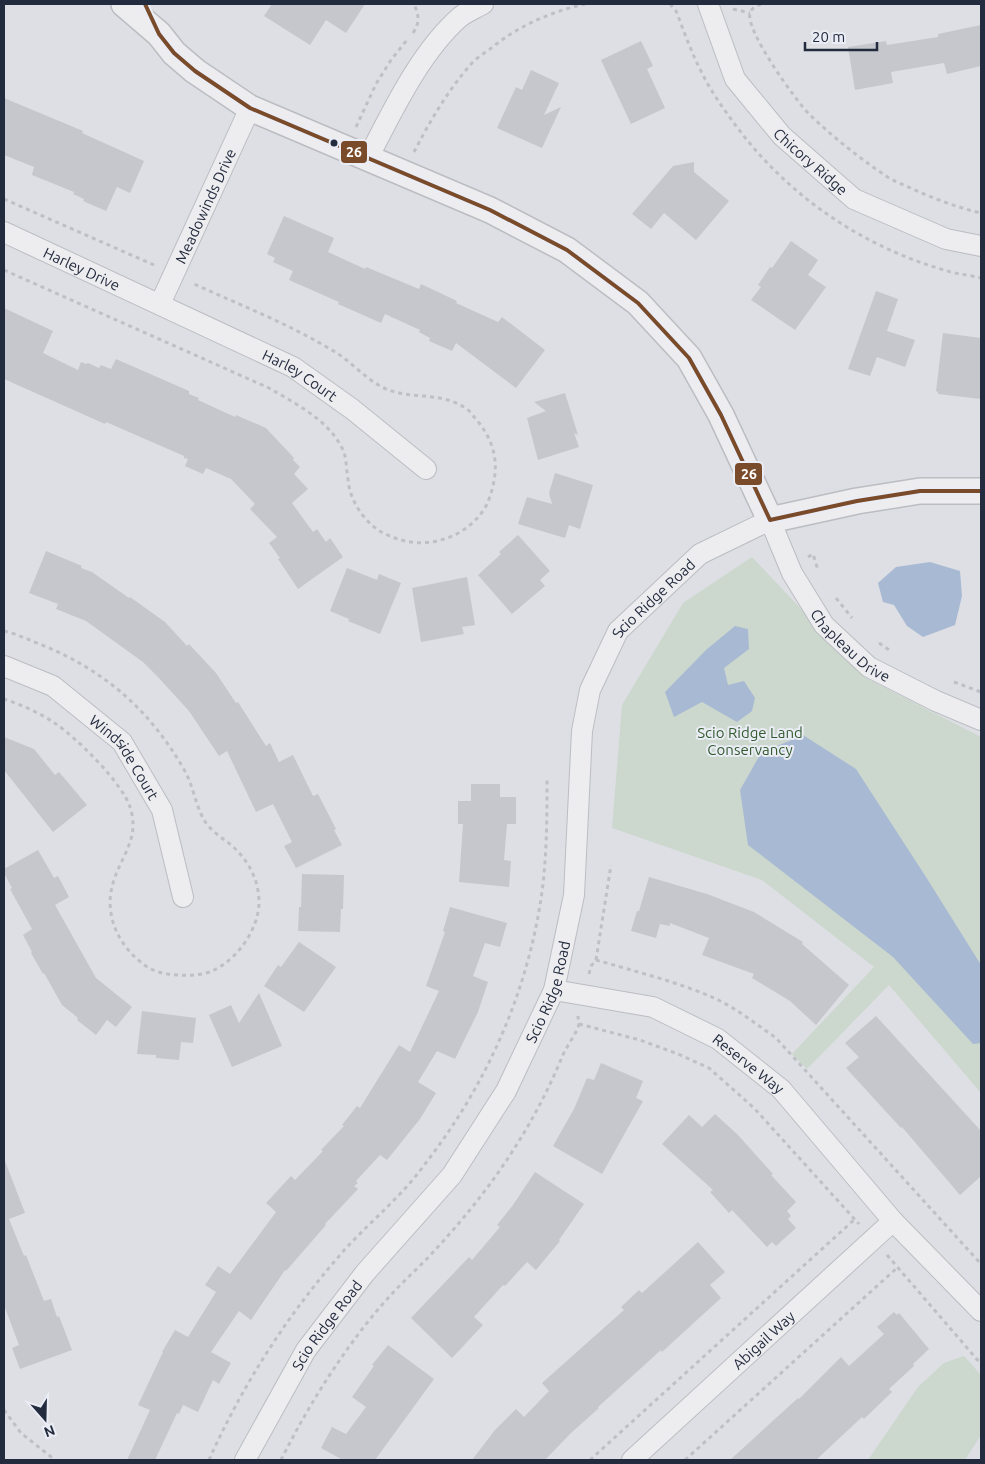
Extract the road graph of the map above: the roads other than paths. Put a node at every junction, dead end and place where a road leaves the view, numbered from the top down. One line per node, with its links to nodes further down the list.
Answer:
1 (124, 4): 6 (street)
2 (145, 4): 6 (street)
3 (483, 4): 5 (street)
4 (708, 4): 10 (street, Chicory Ridge)
5 (456, 10): 8 (street)
6 (159, 34): 7 (street)
7 (250, 108): 8 (street); 11 (street, Meadowinds Drive)
8 (357, 153): 14 (street)
9 (4, 232): 11 (street, Harley Drive)
10 (981, 246)
11 (160, 304): 12 (street, Harley Court)
12 (426, 469)
13 (981, 491): 14 (street, Scio Ridge Road)
14 (770, 520): 16 (street, Chapleau Drive); 18 (street, Scio Ridge Road)
15 (4, 666): 17 (street, Windside Court)
16 (981, 720)
17 (183, 897)
18 (554, 990): 19 (street, Reserve Way); 21 (street, Scio Ridge Road)
19 (893, 1221): 20 (street, Reserve Way); 22 (street, Abigail Way)
20 (981, 1311)
21 (245, 1460)
22 (632, 1460)

